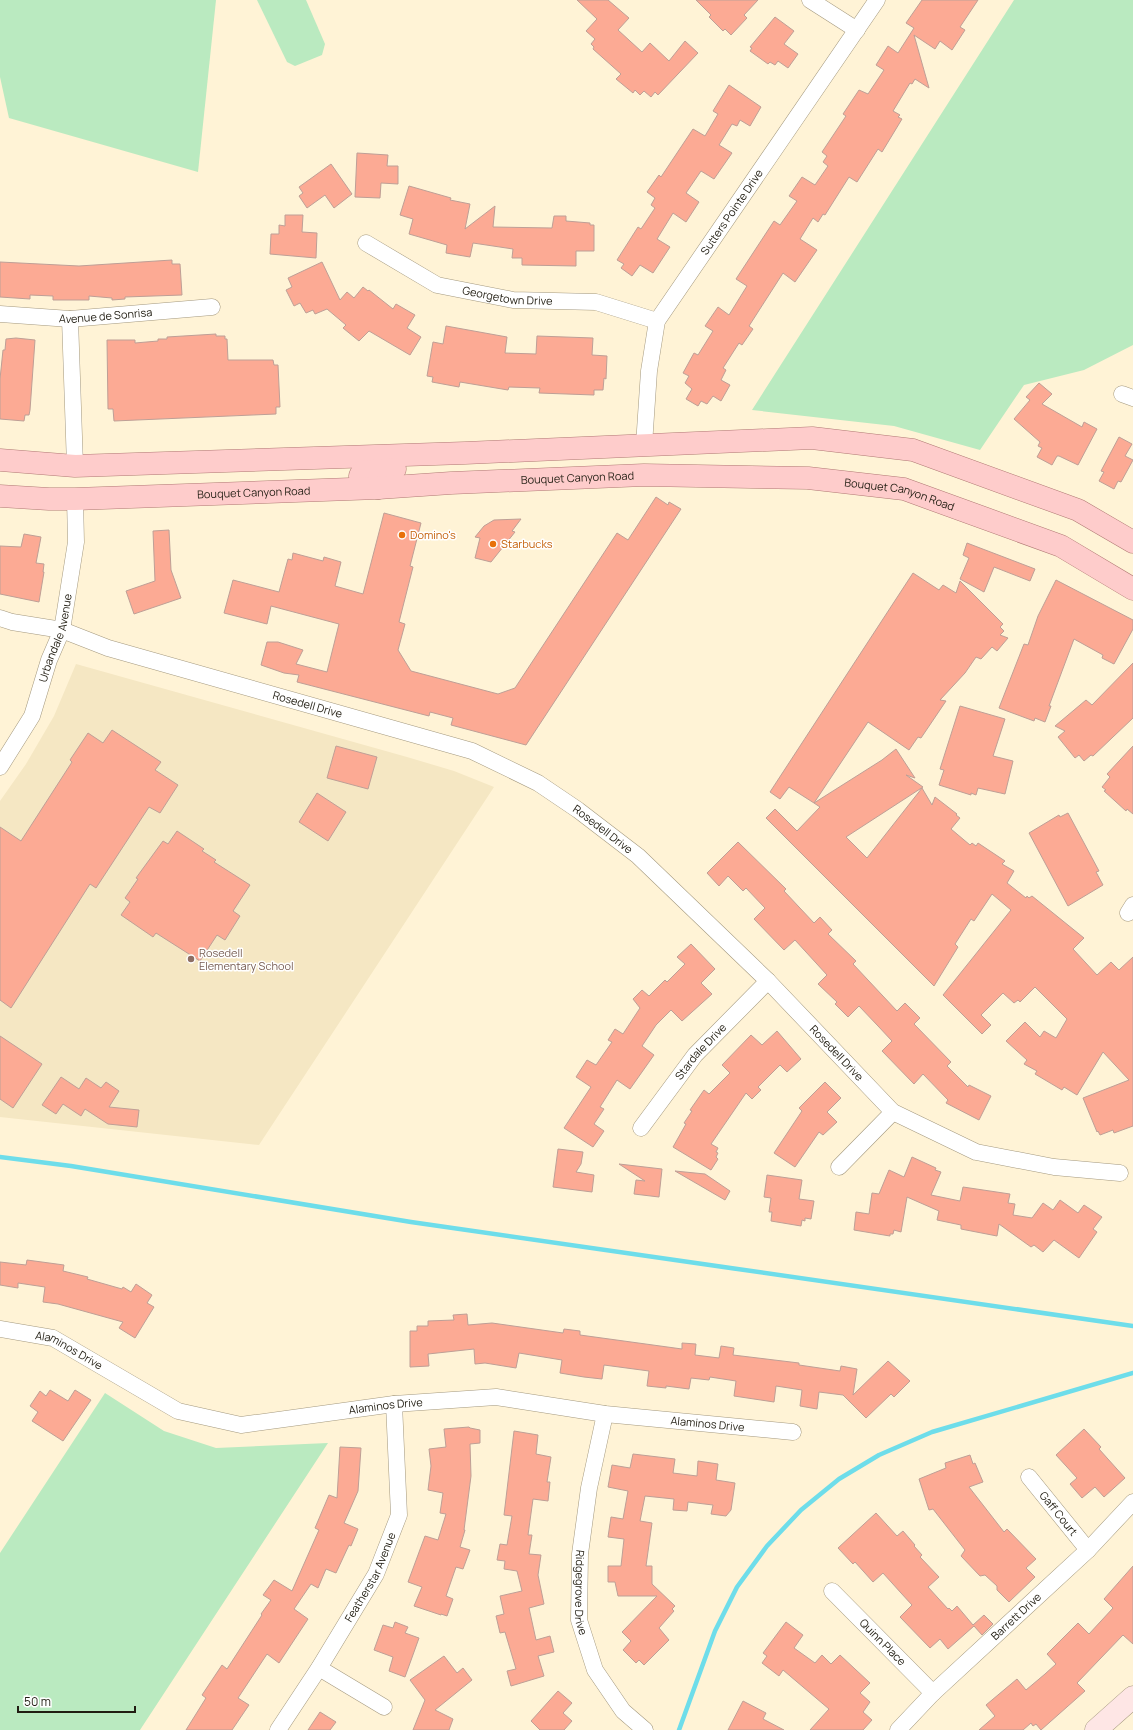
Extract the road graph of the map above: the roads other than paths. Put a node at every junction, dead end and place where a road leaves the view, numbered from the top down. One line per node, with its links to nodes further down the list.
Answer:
1 (810, 0): 3 (street)
2 (877, 0): 3 (street, Sutters Pointe Drive)
3 (857, 30): 8 (street, Sutters Pointe Drive)
4 (366, 243): 8 (street, Georgetown Drive)
5 (212, 307): 7 (street, Avenue de Sonrisa)
6 (0, 314): 7 (street, Avenue de Sonrisa)
7 (70, 319): 12 (street)
8 (657, 321): 9 (street, Sutters Pointe Drive)
9 (644, 445): 10 (main road); 13 (main road); 17 (main road)
10 (551, 449): 12 (main road); 14 (main road)
11 (0, 460): 12 (main road)
12 (76, 466): 16 (main road)
13 (644, 475): 14 (main road, Bouquet Canyon Road); 18 (main road, Bouquet Canyon Road)
14 (378, 488): 16 (main road, Bouquet Canyon Road)
15 (0, 496): 16 (main road, Bouquet Canyon Road)
16 (75, 499): 20 (street, Urbandale Avenue)
17 (1133, 542)
18 (1133, 589)
19 (0, 618): 20 (street, Rosedell Drive)
20 (62, 630): 21 (street, Urbandale Avenue); 22 (street, Rosedell Drive)
21 (0, 767)
22 (768, 981): 23 (street, Rosedell Drive); 24 (street, Stardale Drive)
23 (893, 1112): 25 (street); 26 (street, Rosedell Drive)
24 (641, 1128)
25 (839, 1167)
26 (1120, 1172)
27 (0, 1329): 28 (street, Alaminos Drive)
28 (394, 1404): 29 (street, Alaminos Drive); 35 (street, Featherstar Avenue)
29 (606, 1414): 30 (street, Alaminos Drive); 40 (street, Ridgegrove Drive)
30 (793, 1432)
31 (1029, 1477): 33 (street, Gaff Court)
32 (1133, 1502): 33 (street, Barrett Drive)
33 (1088, 1550): 36 (street, Barrett Drive)
34 (832, 1591): 36 (street, Quinn Place)
35 (319, 1668): 38 (street); 39 (street, Featherstar Avenue)
36 (933, 1693): 41 (street, Barrett Drive)
37 (1133, 1697): 42 (main road)
38 (384, 1707)
39 (278, 1730)
40 (645, 1730)
41 (898, 1730)
42 (1096, 1730)

